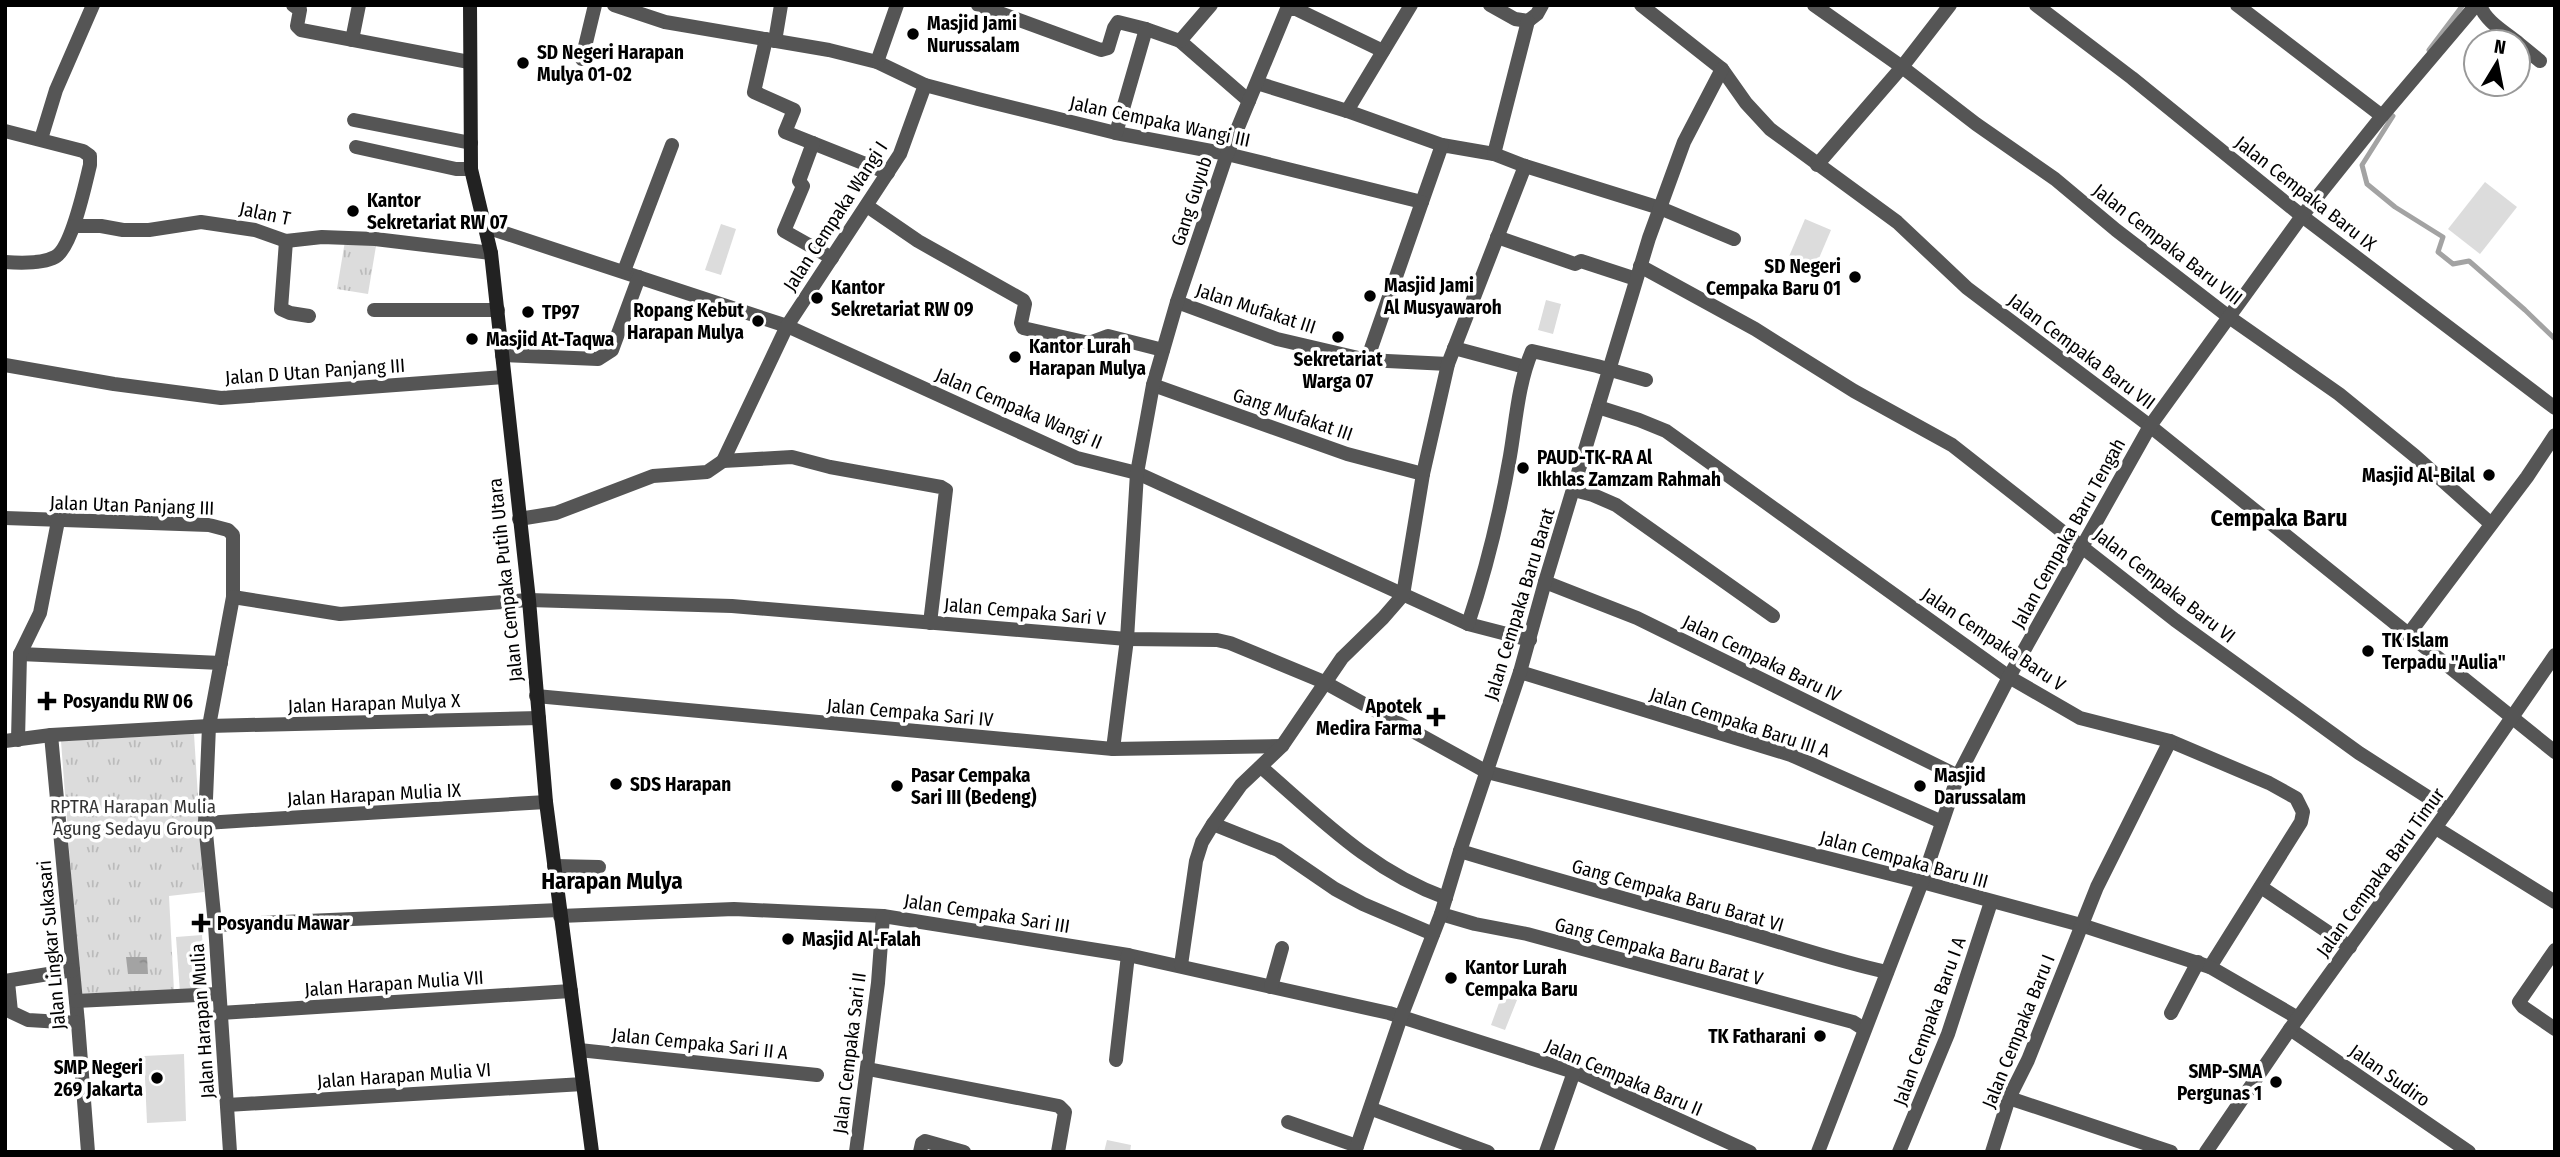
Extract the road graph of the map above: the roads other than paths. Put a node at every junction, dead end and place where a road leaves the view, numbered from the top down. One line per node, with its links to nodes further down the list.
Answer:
1 (93, 5): 43 (street)
2 (293, 5): 24 (street)
3 (359, 5): 24 (street)
4 (470, 5): 31 (street, Jalan Cempaka Putih Utara)
5 (595, 5): 29 (street)
6 (614, 5): 25 (street, Jalan Cempaka Wangi III)
7 (781, 5): 25 (street)
8 (897, 5): 32 (street)
9 (978, 5): 23 (street)
10 (1212, 5): 26 (street)
11 (1411, 5): 27 (street)
12 (1490, 5): 21 (street)
13 (1542, 5): 21 (street)
14 (1641, 5): 34 (street, Jalan Cempaka Baru VII)
15 (1814, 5): 33 (street, Jalan Cempaka Baru VIII)
16 (1950, 5): 33 (street)
17 (2036, 5): 58 (street, Jalan Cempaka Baru IX)
18 (2237, 5): 39 (street)
19 (2478, 5): 22 (street); 39 (street, Jalan Cempaka Baru Tengah)
20 (1287, 7): 27 (street, Gang Guyub); 35 (street, Gang Guyub)
21 (1528, 22): 50 (street)
22 (2500, 28)
23 (1146, 29): 26 (street); 42 (street)
24 (352, 40): 31 (street)
25 (771, 40): 32 (street, Jalan Cempaka Wangi III); 45 (street)
26 (1180, 41): 37 (street)
27 (1382, 51): 38 (street)
28 (2532, 54): 30 (street)
29 (582, 59)
30 (2540, 61)
31 (469, 62): 44 (street, Jalan Cempaka Putih Utara)
32 (877, 62): 36 (street, Jalan Cempaka Wangi III)
33 (1902, 67): 51 (street); 74 (street, Jalan Cempaka Baru VIII)
34 (1722, 69): 51 (street, Jalan Cempaka Baru VII); 57 (street, Jalan Cempaka Baru Barat)
35 (1257, 83): 37 (street, Gang Guyub); 38 (street)
36 (925, 85): 42 (street, Jalan Cempaka Wangi III); 54 (street, Jalan Cempaka Wangi I)
37 (1249, 101): 49 (street, Gang Guyub)
38 (1347, 111): 47 (street)
39 (2386, 112): 58 (street, Jalan Cempaka Baru Tengah)
40 (354, 120): 44 (street)
41 (5, 131): 43 (street)
42 (1116, 133): 49 (street, Jalan Cempaka Wangi III)
43 (41, 139): 59 (street)
44 (471, 143): 53 (street, Jalan Cempaka Putih Utara)
45 (813, 143): 54 (street); 65 (street)
46 (672, 145): 67 (street)
47 (1442, 145): 50 (street); 55 (street)
48 (356, 147): 53 (street)
49 (1227, 154): 55 (street, Jalan Cempaka Wangi III); 70 (street, Gang Guyub)
50 (1494, 154): 52 (street)
51 (1817, 165): 89 (street, Jalan Cempaka Baru VII)
52 (1524, 166): 57 (street); 61 (street)
53 (471, 169): 60 (street, Jalan Cempaka Putih Utara)
54 (888, 173): 56 (street, Jalan Cempaka Wangi I)
55 (1422, 202): 79 (street)
56 (867, 206): 65 (street, Jalan Cempaka Wangi I); 77 (street)
57 (1660, 208): 62 (street); 68 (street, Jalan Cempaka Baru Barat)
58 (2302, 216): 74 (street, Jalan Cempaka Baru Tengah); 88 (street, Jalan Cempaka Baru IX)
59 (74, 226): 63 (street, Jalan T); 66 (street)
60 (486, 227): 64 (street, Jalan Cempaka Putih Utara); 67 (street, Jalan Cempaka Wangi II)
61 (1497, 237): 68 (street, Jalan Cempaka Baru VI); 76 (street)
62 (1734, 239)
63 (286, 241): 64 (street, Jalan T); 73 (street)
64 (491, 253): 72 (street, Jalan Cempaka Putih Utara)
65 (832, 258): 75 (street, Jalan Cempaka Wangi I)
66 (5, 262)
67 (624, 271): 69 (street, Jalan Cempaka Wangi II)
68 (1638, 272): 83 (street, Jalan Cempaka Baru Barat); 99 (street, Jalan Cempaka Baru VI)
69 (639, 277): 75 (street, Jalan Cempaka Wangi II); 78 (street)
70 (1177, 302): 77 (street, Gang Guyub); 79 (street, Jalan Mufakat III)
71 (373, 310): 72 (street)
72 (498, 310): 78 (street, Jalan Cempaka Putih Utara)
73 (309, 316)
74 (2229, 317): 89 (street, Jalan Cempaka Baru Tengah); 98 (street, Jalan Cempaka Baru VIII)
75 (787, 326): 91 (street, Jalan Cempaka Wangi I); 92 (street, Jalan Cempaka Wangi II)
76 (1454, 348): 81 (street); 82 (street)
77 (1163, 350): 86 (street, Gang Guyub)
78 (502, 355): 84 (street, Jalan Cempaka Putih Utara)
79 (1367, 360): 81 (street, Jalan Mufakat III)
80 (5, 365): 84 (street, Jalan D Utan Panjang III)
81 (1448, 365): 93 (street)
82 (1525, 367): 83 (street); 106 (street)
83 (1611, 369): 85 (street); 87 (street, Jalan Cempaka Baru Barat)
84 (505, 377): 96 (street, Jalan Cempaka Putih Utara)
85 (1646, 380)
86 (1153, 385): 92 (street, Gang Guyub); 93 (street, Gang Mufakat III)
87 (1598, 407): 94 (street, Jalan Cempaka Baru Barat); 114 (street, Jalan Cempaka Baru V)
88 (2555, 408)
89 (2150, 426): 99 (street, Jalan Cempaka Baru Tengah); 107 (street, Jalan Cempaka Baru VII)
90 (2555, 435): 98 (street)
91 (723, 461): 96 (street); 105 (street)
92 (1137, 473): 101 (street, Jalan Cempaka Wangi II); 108 (street, Gang Guyub)
93 (1423, 474): 101 (street)
94 (1574, 490): 100 (street, Jalan Cempaka Baru Barat); 104 (street)
95 (5, 518): 97 (street, Jalan Utan Panjang III)
96 (519, 519): 103 (street, Jalan Cempaka Putih Utara)
97 (58, 521): 102 (street, Jalan Utan Panjang III); 110 (street)
98 (2490, 523): 107 (street)
99 (2083, 546): 114 (street, Jalan Cempaka Baru Tengah); 130 (street, Jalan Cempaka Baru VI)
100 (1545, 582): 109 (street, Jalan Cempaka Baru Barat); 128 (street, Jalan Cempaka Baru IV)
101 (1403, 595): 106 (street, Jalan Cempaka Wangi II); 115 (street)
102 (233, 597): 103 (street, Jalan Cempaka Sari V); 112 (street, Jalan Harapan Mulia)
103 (529, 600): 105 (street, Jalan Cempaka Sari V); 116 (street, Jalan Cempaka Putih Utara)
104 (1773, 616)
105 (930, 622): 108 (street, Jalan Cempaka Sari V)
106 (1468, 624): 109 (street, Jalan Cempaka Wangi II)
107 (2408, 635): 117 (street, Jalan Cempaka Baru VII)
108 (1127, 639): 115 (street, Jalan Cempaka Sari V); 124 (street, Gang Guyub)
109 (1530, 640): 113 (street, Jalan Cempaka Baru Barat)
110 (20, 654): 112 (street); 121 (street)
111 (2555, 655): 117 (street, Jalan Cempaka Baru Timur)
112 (221, 663): 119 (street, Jalan Harapan Mulia)
113 (1521, 672): 127 (street, Jalan Cempaka Baru Barat); 131 (street, Jalan Cempaka Baru III A)
114 (2009, 677): 122 (street, Jalan Cempaka Baru V); 128 (street, Jalan Cempaka Baru Tengah)
115 (1324, 682): 123 (street); 127 (street, Jalan Cempaka Sari V)
116 (536, 696): 118 (street, Jalan Cempaka Putih Utara); 124 (street, Jalan Cempaka Sari IV)
117 (2512, 716): 125 (street, Jalan Cempaka Baru VII); 130 (street, Jalan Cempaka Baru Timur)
118 (539, 718): 119 (street, Jalan Harapan Mulya X); 129 (street, Jalan Cempaka Putih Utara)
119 (209, 726): 120 (street, Jalan Harapan Mulya X); 132 (street, Jalan Harapan Mulia)
120 (51, 735): 121 (street, Jalan Harapan Mulya X); 155 (street, Jalan Lingkar Sukasari)
121 (11, 740)
122 (2170, 741): 139 (street, Jalan Cempaka Baru V); 147 (street, Jalan Cempaka Baru I)
123 (1282, 746): 124 (street, Jalan Cempaka Sari IV); 126 (street)
124 (1113, 750)
125 (2555, 752)
126 (1261, 767): 133 (street); 140 (street)
127 (1487, 772): 135 (street, Jalan Cempaka Baru Barat); 138 (street, Jalan Cempaka Baru III)
128 (1958, 776): 131 (street, Jalan Cempaka Baru Tengah)
129 (546, 802): 132 (street, Jalan Harapan Mulia IX); 136 (street, Jalan Cempaka Putih Utara)
130 (2448, 810): 134 (street, Jalan Cempaka Baru Timur)
131 (1942, 822): 138 (street, Jalan Cempaka Baru Tengah)
132 (205, 823): 146 (street, Jalan Harapan Mulia)
133 (1213, 824): 148 (street); 154 (street)
134 (2436, 828): 142 (street); 149 (street, Jalan Cempaka Baru Timur)
135 (1460, 851): 140 (street, Jalan Cempaka Baru Barat); 156 (street, Gang Cempaka Baru Barat VI)
136 (554, 866): 137 (street); 143 (street, Jalan Cempaka Putih Utara)
137 (600, 867)
138 (1922, 882): 141 (street, Jalan Cempaka Baru III); 156 (street, Jalan Cempaka Baru Tengah)
139 (2261, 887): 149 (street); 153 (street, Jalan Cempaka Baru V)
140 (1446, 898): 144 (street, Jalan Cempaka Baru Barat)
141 (1991, 902): 147 (street, Jalan Cempaka Baru III); 191 (street, Jalan Cempaka Baru I A)
142 (2555, 902)
143 (559, 913): 145 (street, Jalan Cempaka Sari III); 146 (street, Jalan Cempaka Sari III); 159 (street, Jalan Cempaka Putih Utara)
144 (1441, 914): 148 (street, Jalan Cempaka Baru Barat); 167 (street, Gang Cempaka Baru Barat V)
145 (883, 916): 152 (street, Jalan Cempaka Sari III); 171 (street, Jalan Cempaka Sari II)
146 (215, 925): 160 (street, Jalan Harapan Mulia)
147 (2081, 925): 153 (street, Jalan Cempaka Baru III); 175 (street, Jalan Cempaka Baru I)
148 (1433, 934): 164 (street, Jalan Cempaka Baru Barat)
149 (2350, 947): 166 (street, Jalan Cempaka Baru Timur)
150 (1282, 948): 158 (street)
151 (2555, 950): 168 (street)
152 (1128, 955): 154 (street, Jalan Cempaka Sari III); 170 (street)
153 (2204, 964): 163 (street, Jalan Cempaka Baru V); 166 (street, Jalan Cempaka Baru III)
154 (1181, 965): 158 (street, Jalan Cempaka Sari III)
155 (73, 971): 157 (street); 161 (street, Jalan Lingkar Sukasari)
156 (1887, 972): 167 (street, Jalan Cempaka Baru Tengah)
157 (6, 981): 165 (street)
158 (1271, 987): 164 (street, Jalan Cempaka Sari III)
159 (571, 991): 162 (street, Jalan Harapan Mulia VII); 169 (street, Jalan Cempaka Putih Utara)
160 (218, 994): 161 (street); 162 (street, Jalan Harapan Mulia)
161 (76, 1001): 165 (street, Jalan Lingkar Sukasari)
162 (220, 1013): 176 (street, Jalan Harapan Mulia)
163 (2171, 1013)
164 (1401, 1017): 172 (street, Jalan Cempaka Baru II); 177 (street, Jalan Cempaka Baru Barat)
165 (78, 1023): 180 (street, Jalan Lingkar Sukasari)
166 (2294, 1023): 194 (street, Jalan Cempaka Baru Timur); 195 (street, Jalan Sudiro)
167 (1864, 1029): 190 (street, Jalan Cempaka Baru Tengah)
168 (2555, 1029)
169 (579, 1050): 173 (street, Jalan Cempaka Sari II A); 174 (street, Jalan Cempaka Putih Utara)
170 (1116, 1060)
171 (868, 1069): 183 (street, Jalan Cempaka Sari II); 186 (street)
172 (1574, 1072): 188 (street); 189 (street, Jalan Cempaka Baru II)
173 (817, 1075)
174 (583, 1084): 176 (street, Jalan Harapan Mulia VI); 182 (street, Jalan Cempaka Putih Utara)
175 (2009, 1098): 192 (street, Jalan Cempaka Baru I); 193 (street)
176 (227, 1105): 181 (street, Jalan Harapan Mulia)
177 (1372, 1109): 179 (street, Jalan Cempaka Baru Barat); 187 (street)
178 (1288, 1122): 179 (street)
179 (1356, 1149)
180 (88, 1152)
181 (230, 1152)
182 (592, 1152)
183 (856, 1152)
184 (920, 1152): 185 (street)
185 (964, 1152)
186 (1058, 1152)
187 (1488, 1152)
188 (1546, 1152)
189 (1751, 1152)
190 (1818, 1152)
191 (1899, 1152)
192 (1992, 1152)
193 (2171, 1152)
194 (2206, 1152)
195 (2469, 1152)

